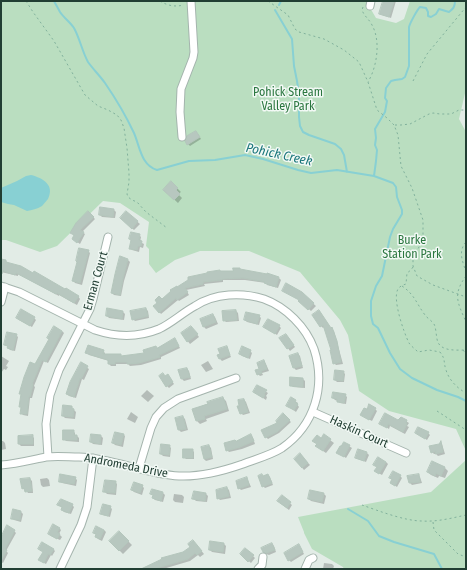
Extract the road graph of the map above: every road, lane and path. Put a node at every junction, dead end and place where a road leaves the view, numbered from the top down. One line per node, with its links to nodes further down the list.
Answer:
1 (26, 1): 12 (path)
2 (160, 1): 4 (path)
3 (268, 1): 8 (path)
4 (191, 2): 11 (street)
5 (371, 4): 8 (path)
6 (466, 7): 7 (path)
7 (413, 81)
8 (368, 82): 10 (path)
9 (466, 110): 10 (path)
10 (394, 125): 15 (path)
11 (182, 137)
12 (167, 228)
13 (108, 237): 24 (street, Erman Court)
14 (466, 243): 16 (path)
15 (413, 266): 18 (path); 20 (path)
16 (466, 272)
17 (466, 276): 20 (path)
18 (402, 285): 25 (path); 29 (path)
19 (3, 286): 22 (street); 24 (street, Andromeda Drive)
20 (457, 293): 21 (path); 23 (path)
21 (466, 296)
22 (1, 302)
23 (466, 322)
24 (82, 324): 31 (street, Andromeda Drive); 34 (street, Erman Court)
25 (463, 350): 26 (path); 27 (path)
26 (466, 350)
27 (466, 354)
28 (236, 378): 37 (street)
29 (466, 393)
30 (437, 411): 32 (path)
31 (313, 412): 33 (street, Haskin Court); 37 (street, Andromeda Drive)
32 (466, 430)
33 (406, 453)
34 (48, 457): 35 (street, Andromeda Drive); 36 (street, Andromeda Drive)
35 (93, 458): 37 (street, Andromeda Drive); 44 (street)
36 (1, 465)
37 (139, 468)
38 (362, 505): 40 (path)
39 (466, 515): 40 (path)
40 (433, 521): 42 (path)
41 (263, 556): 45 (street)
42 (466, 557)
43 (313, 558): 46 (street)
44 (60, 569)
45 (258, 569)
46 (305, 569)

